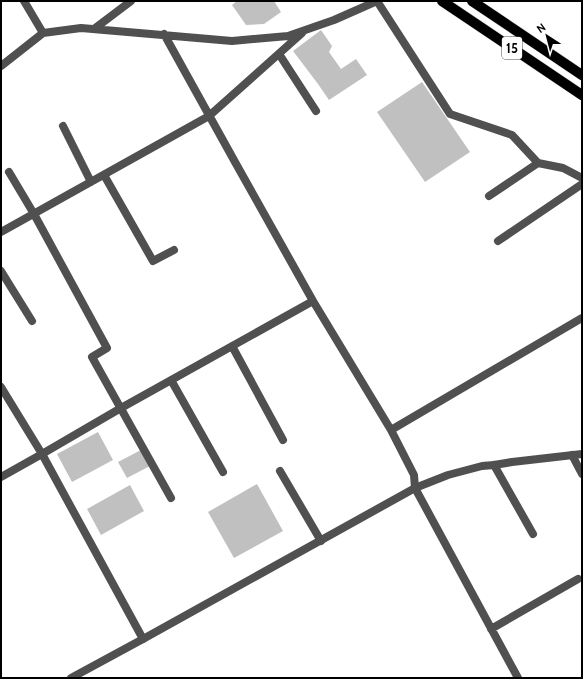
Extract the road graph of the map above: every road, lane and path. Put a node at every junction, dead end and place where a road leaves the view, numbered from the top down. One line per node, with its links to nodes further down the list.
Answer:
1 (24, 1): 8 (street)
2 (131, 1): 6 (street)
3 (377, 1): 7 (street); 17 (street)
4 (442, 1): 13 (main road, 15)
5 (472, 1): 12 (main road, 15)
6 (94, 29): 8 (street); 9 (street)
7 (305, 30): 9 (street); 10 (street)
8 (43, 33): 11 (street)
9 (164, 34): 15 (street)
10 (279, 54): 14 (street); 15 (street)
11 (1, 66)
12 (582, 75)
13 (582, 95)
14 (316, 112)
15 (209, 116): 19 (street); 29 (street)
16 (63, 126): 21 (street)
17 (538, 163): 20 (street); 23 (street)
18 (9, 172): 24 (street)
19 (104, 175): 21 (street); 27 (street)
20 (582, 178)
21 (91, 182): 24 (street)
22 (582, 184): 26 (street)
23 (489, 196)
24 (34, 214): 25 (street); 35 (street)
25 (1, 232)
26 (498, 241)
27 (174, 250)
28 (1, 271): 31 (street)
29 (313, 301): 32 (street); 36 (street)
30 (582, 318): 36 (street)
31 (32, 321)
32 (232, 346): 33 (street); 37 (street)
33 (171, 380): 35 (street); 43 (street)
34 (1, 387): 38 (street)
35 (121, 408): 38 (street); 47 (street)
36 (391, 430): 46 (street)
37 (283, 440)
38 (42, 454): 45 (street); 52 (street)
39 (582, 454): 40 (street)
40 (572, 455): 41 (street); 44 (street)
41 (494, 465): 46 (street); 48 (street)
42 (280, 471): 49 (street)
43 (223, 472)
44 (582, 474)
45 (1, 477)
46 (415, 488): 49 (street); 51 (street)
47 (171, 498)
48 (533, 534)
49 (320, 540): 52 (street)
50 (578, 580): 51 (street)
51 (491, 629): 54 (street)
52 (143, 639): 53 (street)
53 (71, 678)
54 (518, 678)

